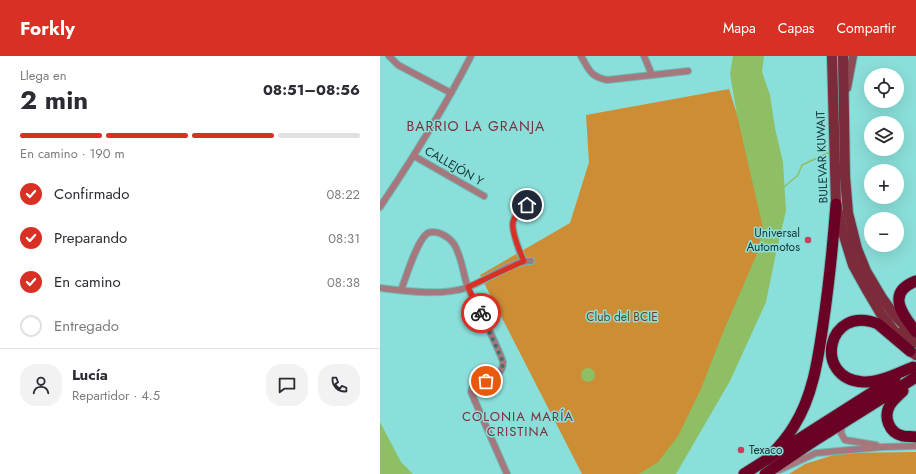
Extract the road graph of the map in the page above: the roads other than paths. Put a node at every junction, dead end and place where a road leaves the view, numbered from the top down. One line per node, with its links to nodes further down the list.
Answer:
1 (389, 56): 10 (street)
2 (471, 56): 10 (street)
3 (582, 56): 9 (street)
4 (644, 56): 9 (street)
5 (832, 56): 14 (main road, BULEVAR KUWAIT)
6 (842, 56): 11 (main road, BULEVAR KUWAIT)
7 (853, 56): 11 (street)
8 (688, 71): 9 (street)
9 (652, 75)
10 (451, 93): 12 (street)
11 (844, 101): 23 (main road, BULEVAR KUWAIT)
12 (414, 156): 13 (street, CALLEJÓN Y); 16 (street)
13 (484, 196)
14 (836, 204): 26 (main road, BULEVAR KUWAIT); 32 (highway)
15 (527, 205): 17 (street)
16 (380, 207)
17 (524, 261): 18 (street); 20 (street)
18 (531, 261)
19 (916, 281): 24 (highway)
20 (468, 287): 22 (street); 22 (street); 33 (street)
21 (380, 288): 22 (street)
22 (401, 290)
23 (882, 298): 25 (main road, BULEVAR KUWAIT); 26 (main road)
24 (916, 332)
25 (916, 336)
26 (914, 350): 27 (highway)
27 (915, 372): 28 (highway); 29 (highway); 32 (highway)
28 (843, 423): 30 (street); 35 (highway)
29 (916, 436)
30 (882, 446): 31 (street); 36 (street)
31 (916, 446)
32 (767, 459): 34 (highway)
33 (506, 474)
34 (744, 474)
35 (765, 474)
36 (770, 474)

